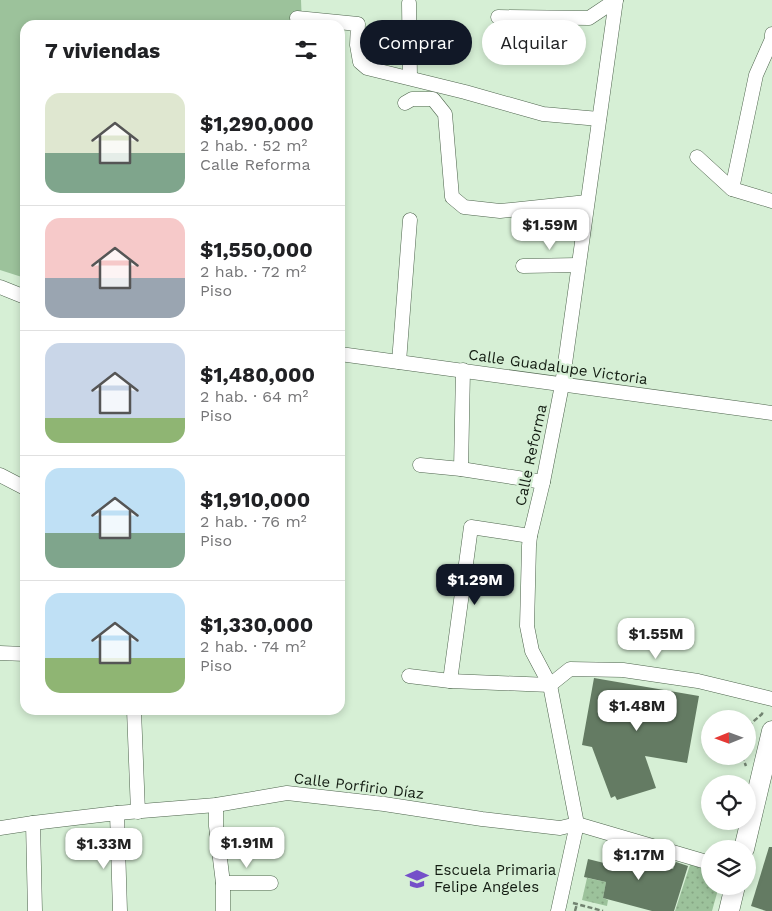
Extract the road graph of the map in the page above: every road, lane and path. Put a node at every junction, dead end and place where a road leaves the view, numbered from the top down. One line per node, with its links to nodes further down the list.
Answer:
1 (616, 0): 3 (street); 11 (street, Calle Reforma)
2 (409, 3): 9 (street)
3 (498, 17)
4 (297, 18): 5 (street)
5 (317, 20)
6 (345, 23): 9 (street)
7 (772, 34): 8 (street)
8 (772, 40): 13 (street)
9 (410, 78): 11 (street)
10 (405, 103): 15 (street)
11 (599, 119): 15 (street, Calle Reforma)
12 (698, 157): 13 (street)
13 (732, 189): 14 (street)
14 (772, 201)
15 (587, 202): 17 (street, Calle Reforma)
16 (410, 220): 22 (street)
17 (578, 265): 18 (street); 24 (street, Calle Reforma)
18 (522, 266)
19 (0, 287): 20 (street)
20 (20, 294)
21 (345, 355): 22 (street, Calle Guadalupe Victoria)
22 (399, 362): 23 (street, Calle Guadalupe Victoria)
23 (463, 370): 24 (street, Calle Guadalupe Victoria); 27 (street)
24 (562, 385): 25 (street, Calle Guadalupe Victoria); 29 (street, Calle Reforma)
25 (772, 413)
26 (420, 465): 27 (street)
27 (461, 469): 29 (street)
28 (0, 474): 30 (street)
29 (542, 482): 31 (street, Calle Reforma)
30 (20, 485)
31 (530, 536): 35 (street); 36 (street, Calle Reforma)
32 (0, 652): 33 (street)
33 (20, 654)
34 (409, 676): 35 (street)
35 (450, 681): 36 (street)
36 (550, 685): 37 (street); 46 (street, Calle Reforma)
37 (767, 703): 39 (path)
38 (134, 715): 43 (street)
39 (756, 719)
40 (772, 731): 41 (street)
41 (766, 785): 48 (street)
42 (216, 805): 43 (street, Calle Porfirio Díaz); 46 (street, Calle Porfirio Díaz); 50 (street)
43 (138, 812): 44 (street, Calle Porfirio Díaz)
44 (117, 813): 45 (street, Calle Porfirio Díaz); 56 (street)
45 (33, 823): 47 (street, Calle Porfirio Díaz); 55 (street)
46 (577, 824): 49 (street, Calle Porfirio Díaz); 58 (street, Calle Reforma)
47 (0, 828)
48 (747, 840)
49 (701, 860)
50 (222, 883): 51 (street); 57 (street)
51 (271, 883)
52 (733, 895): 61 (street)
53 (572, 903): 54 (path)
54 (577, 904): 59 (path); 60 (path)
55 (35, 911)
56 (120, 911)
57 (223, 911)
58 (558, 911)
59 (575, 911)
60 (603, 911)
61 (729, 911)

